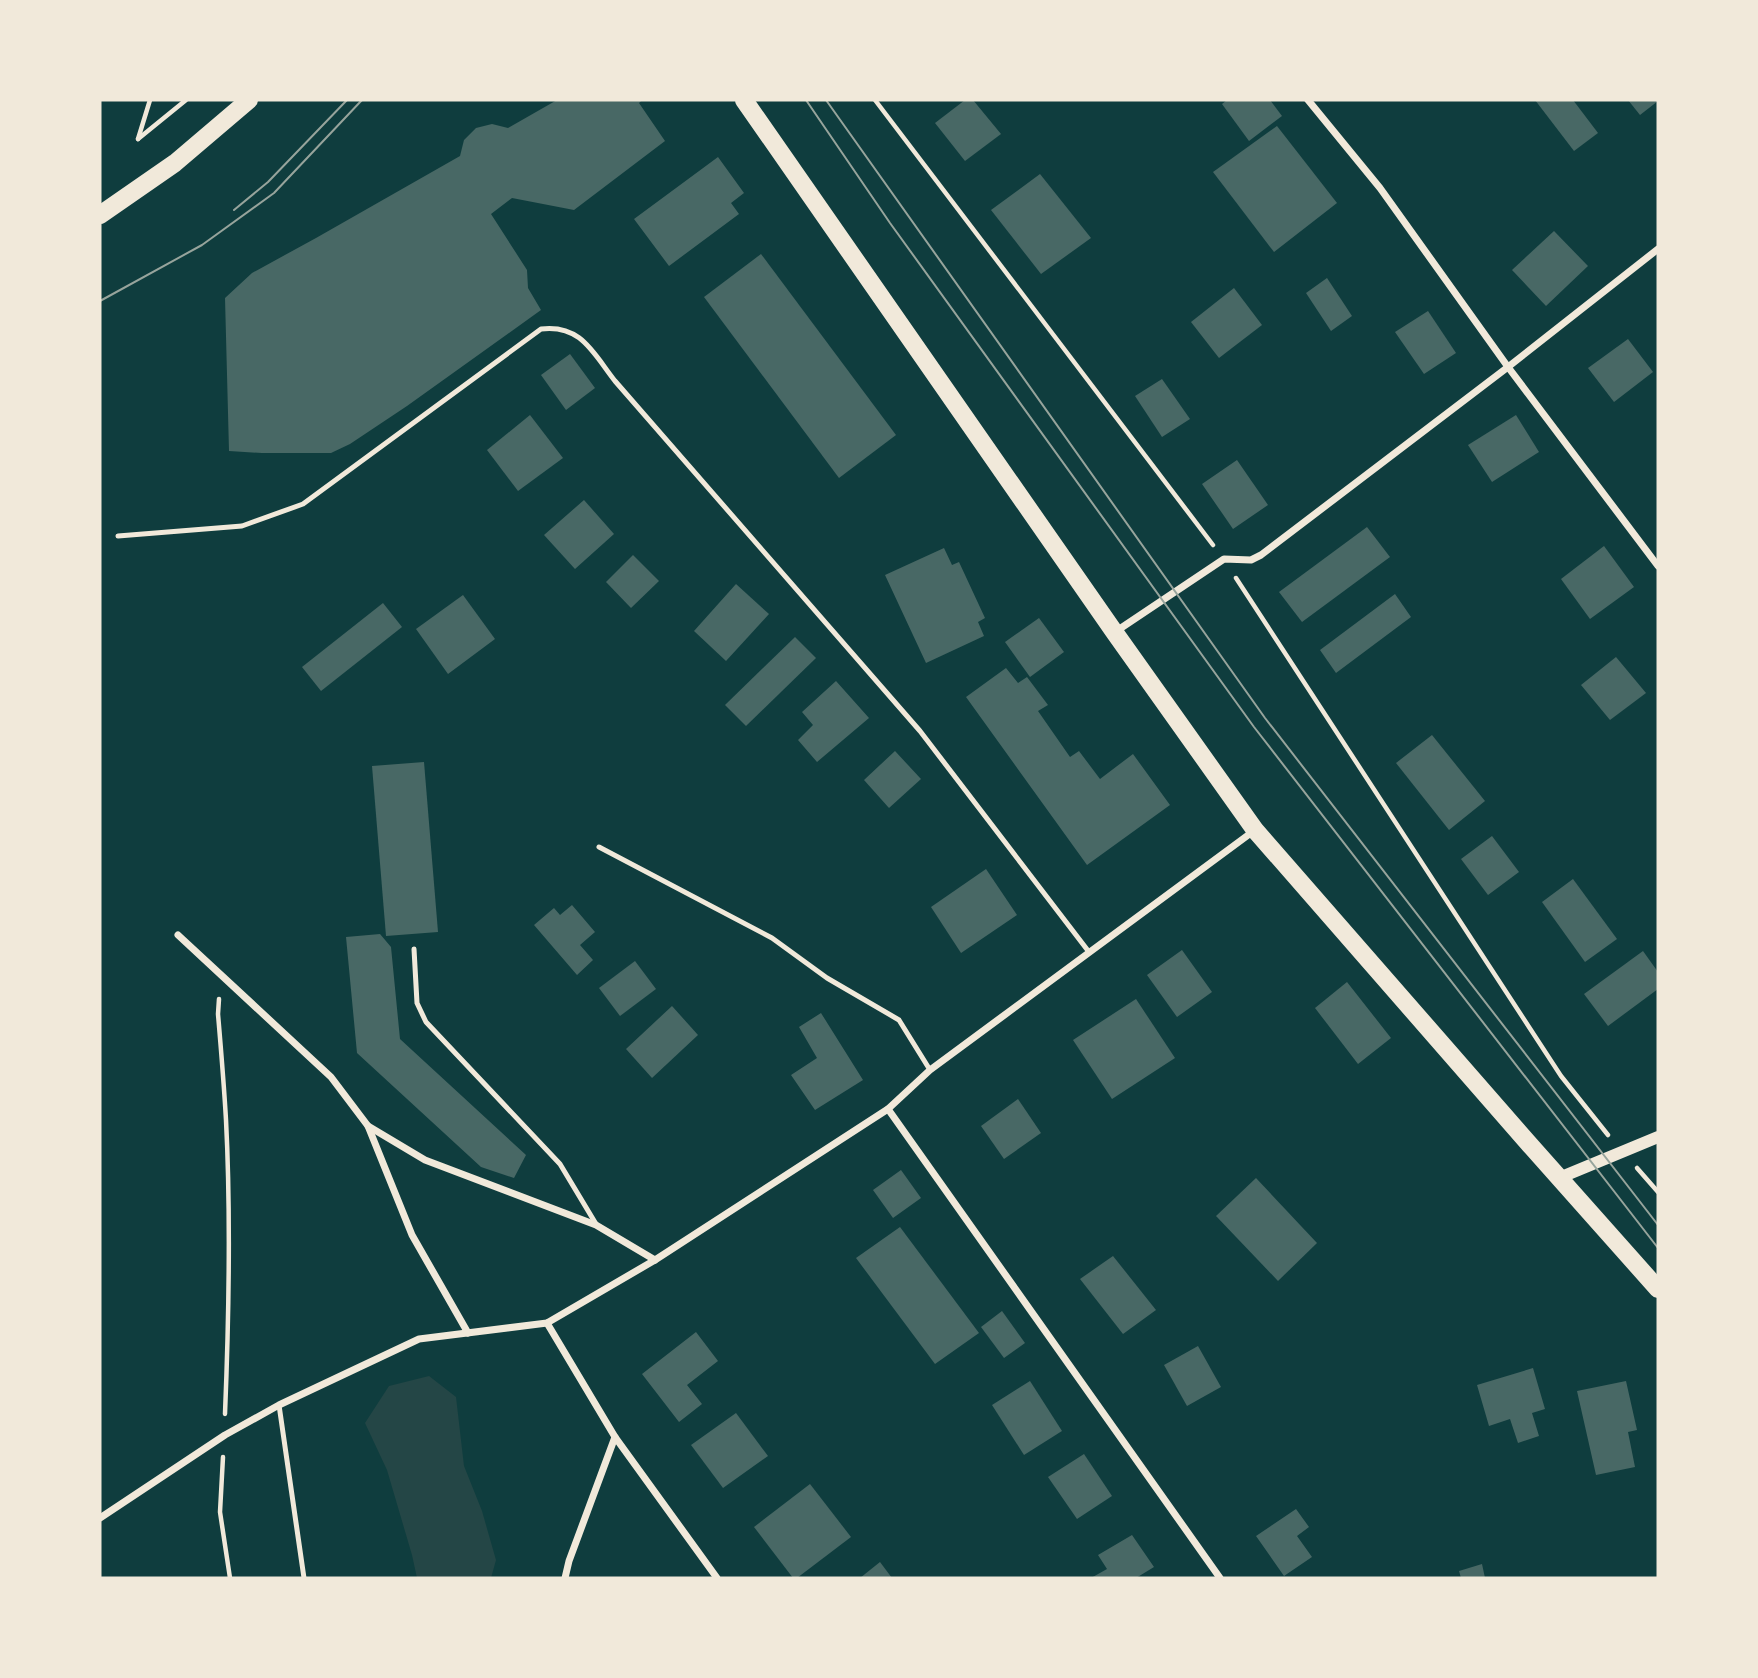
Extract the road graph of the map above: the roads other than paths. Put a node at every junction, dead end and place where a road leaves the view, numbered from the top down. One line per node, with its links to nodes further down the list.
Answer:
1 (249, 100): 4 (main road)
2 (744, 100): 9 (main road)
3 (1308, 100): 6 (street)
4 (100, 215)
5 (1658, 249): 6 (street)
6 (1508, 367): 8 (street); 9 (street)
7 (118, 536): 14 (lane)
8 (1658, 566)
9 (1115, 633): 10 (main road)
10 (1255, 830): 14 (street); 19 (main road)
11 (599, 847): 15 (lane)
12 (178, 935): 17 (street)
13 (414, 949): 20 (lane)
14 (1088, 952): 15 (street)
15 (930, 1070): 16 (street)
16 (888, 1109): 21 (street); 31 (street)
17 (368, 1126): 20 (street); 24 (street)
18 (1658, 1137): 19 (street)
19 (1559, 1178): 22 (main road)
20 (596, 1225): 21 (street)
21 (655, 1260): 23 (street)
22 (1658, 1289)
23 (547, 1323): 24 (street); 26 (street)
24 (468, 1333): 25 (street)
25 (279, 1405): 27 (street); 28 (lane)
26 (615, 1437): 29 (street); 30 (street)
27 (100, 1518)
28 (304, 1578)
29 (565, 1578)
30 (717, 1578)
31 (1220, 1578)

